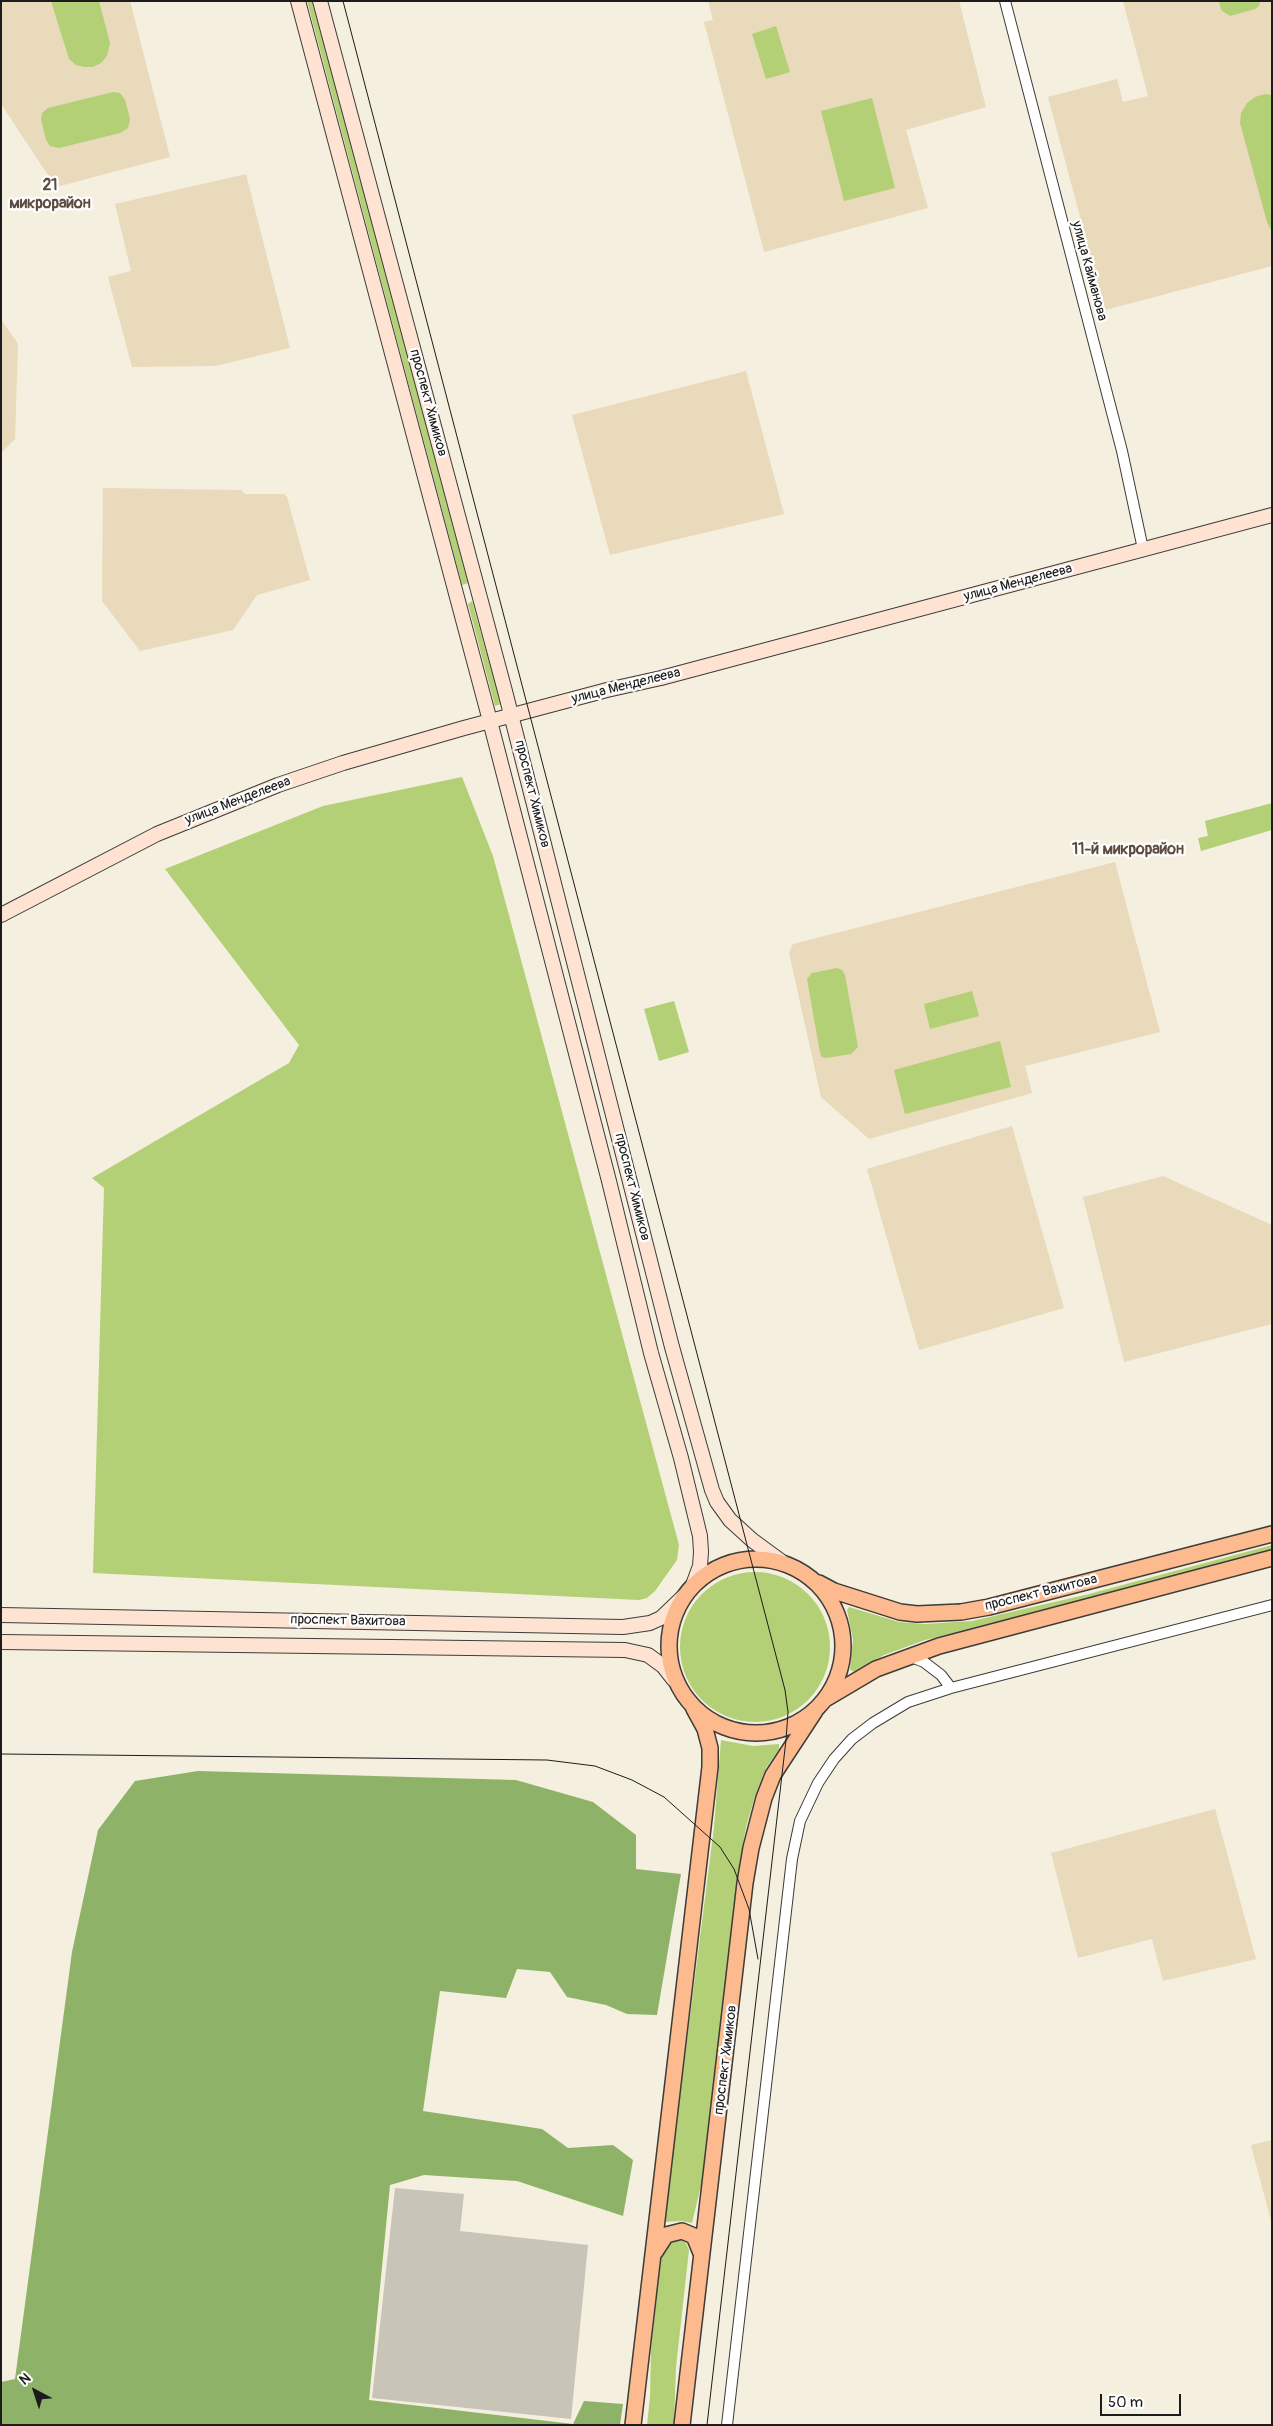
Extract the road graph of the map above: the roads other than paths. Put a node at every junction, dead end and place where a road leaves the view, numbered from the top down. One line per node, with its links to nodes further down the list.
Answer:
1 (298, 1): 7 (main road, проспект Химиков)
2 (320, 1): 6 (main road, проспект Химиков)
3 (1005, 1): 5 (street, улица Кайманова)
4 (1272, 515): 5 (main road, улица Менделеева)
5 (1143, 550): 8 (main road, улица Менделеева)
6 (484, 612): 7 (main road); 8 (main road, проспект Химиков)
7 (461, 614): 9 (main road, проспект Химиков)
8 (512, 716): 9 (main road, улица Менделеева); 11 (main road, проспект Химиков)
9 (490, 721): 10 (main road, улица Менделеева); 12 (main road, проспект Химиков)
10 (1, 915)
11 (576, 971): 12 (main road); 15 (main road, проспект Химиков)
12 (555, 978): 17 (main road, проспект Химиков)
13 (1272, 1534): 16 (main road, проспект Вахитова)
14 (1272, 1558): 21 (main road, проспект Вахитова)
15 (782, 1562): 16 (main road, проспект Вахитова); 17 (main road, проспект Вахитова)
16 (811, 1578): 24 (main road, проспект Вахитова)
17 (689, 1591): 19 (main road, проспект Вахитова); 22 (main road, проспект Вахитова)
18 (1272, 1605): 23 (street)
19 (1, 1615)
20 (1, 1642): 22 (main road, проспект Вахитова)
21 (908, 1656): 23 (street); 24 (main road, проспект Вахитова)
22 (674, 1680): 25 (main road, проспект Вахитова)
23 (951, 1688): 31 (street)
24 (826, 1699): 26 (main road, проспект Вахитова)
25 (694, 1710): 26 (main road, проспект Вахитова); 28 (main road)
26 (815, 1711): 27 (main road, проспект Химиков)
27 (701, 2255): 28 (main road); 30 (main road, проспект Химиков)
28 (652, 2258): 29 (main road)
29 (633, 2425)
30 (682, 2425)
31 (727, 2425)

